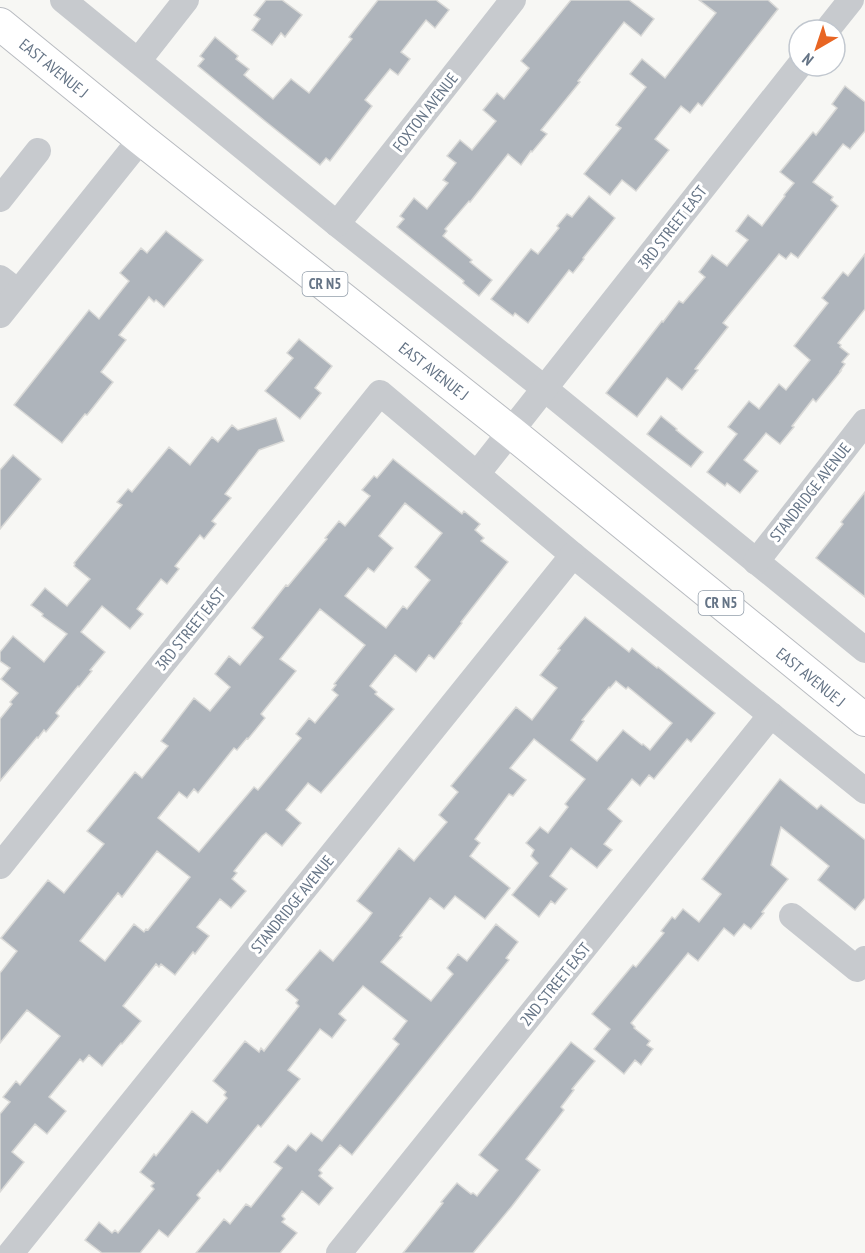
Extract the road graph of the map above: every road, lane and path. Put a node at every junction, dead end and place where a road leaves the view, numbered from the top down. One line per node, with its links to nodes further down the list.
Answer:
1 (63, 0): 7 (street)
2 (186, 0): 7 (street)
3 (513, 0): 12 (street, FOXTON AVENUE)
4 (851, 0): 5 (street)
5 (837, 18)
6 (0, 24): 9 (main road, EAST AVENUE J / CR N5)
7 (138, 61): 12 (street)
8 (790, 78): 15 (street, 3RD STREET EAST)
9 (141, 139): 13 (street); 17 (main road, EAST AVENUE J / CR N5)
10 (38, 151): 11 (street)
11 (0, 199)
12 (337, 224): 15 (street)
13 (9, 285): 14 (street)
14 (0, 315)
15 (545, 388): 17 (street, 3RD STREET EAST); 20 (street)
16 (865, 422): 20 (street, STANDRIDGE AVENUE)
17 (511, 432): 18 (street, 3RD STREET EAST); 23 (main road, EAST AVENUE J / CR N5)
18 (477, 474): 19 (street); 25 (street, 3RD STREET EAST)
19 (573, 555): 22 (street); 28 (street, STANDRIDGE AVENUE)
20 (756, 562): 21 (street)
21 (865, 650)
22 (771, 715): 24 (street); 29 (street, 2ND STREET EAST)
23 (865, 720)
24 (865, 791)
25 (0, 866)
26 (792, 915): 27 (street)
27 (865, 959)
28 (11, 1253)
29 (339, 1253)

